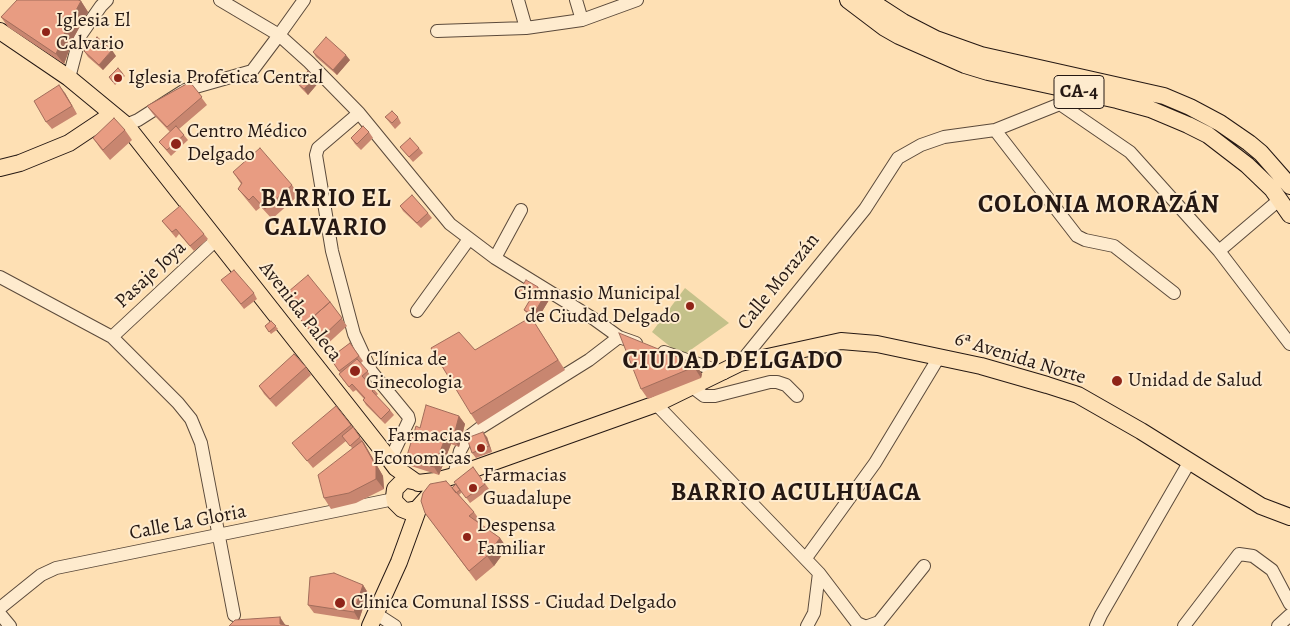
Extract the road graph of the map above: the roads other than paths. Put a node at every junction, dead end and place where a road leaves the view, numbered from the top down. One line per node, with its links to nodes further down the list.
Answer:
1 (107, 0): 14 (street)
2 (220, 0): 13 (street)
3 (304, 0): 13 (street)
4 (518, 0): 10 (street)
5 (576, 0): 9 (street)
6 (637, 0): 9 (street)
7 (848, 0): 15 (main road, CA-4)
8 (869, 0): 22 (main road, CA-4)
9 (582, 20): 10 (street)
10 (526, 28): 12 (street)
11 (0, 30): 14 (main road, Avenida Paleca)
12 (437, 31)
13 (280, 36): 17 (street); 19 (street)
14 (69, 78): 18 (main road, Avenida Paleca)
15 (1077, 92): 16 (street, Calle Morazán); 23 (main road, CA-4)
16 (1060, 104): 20 (street, Calle Morazán); 28 (street)
17 (359, 113): 26 (street); 42 (street)
18 (111, 115): 19 (main road, Avenida Paleca); 21 (main road)
19 (126, 125): 27 (main road, Avenida Paleca)
20 (995, 130): 31 (street); 37 (street, Calle Morazán)
21 (0, 168)
22 (1290, 186)
23 (1279, 200): 25 (main road, CA-4); 28 (street)
24 (521, 210): 29 (street)
25 (1290, 215)
26 (469, 239): 29 (street); 32 (street)
27 (216, 240): 33 (street, Pasaje Joya); 42 (main road, Avenida Paleca)
28 (1220, 251): 35 (street)
29 (495, 258): 34 (street)
30 (0, 277): 33 (street)
31 (1174, 292)
32 (417, 311)
33 (112, 337): 49 (street)
34 (620, 337): 38 (street); 44 (street)
35 (1290, 344)
36 (939, 357): 37 (main road, 6ª Avenida Norte); 43 (main road, 6ª Avenida Norte); 51 (street)
37 (740, 363): 38 (main road, Calle Morazán)
38 (724, 372): 39 (main road, Calle Morazán)
39 (692, 387): 40 (street); 41 (main road, Calle Morazán)
40 (796, 396)
41 (656, 404): 44 (main road, Calle Morazán); 51 (street)
42 (390, 460): 45 (main road, Avenida Paleca); 46 (main road, Avenida Paleca)
43 (1190, 461): 48 (main road, 6ª Avenida Norte); 64 (street)
44 (454, 476): 45 (main road, Calle Morazán); 47 (main road, Calle Morazán)
45 (415, 482): 46 (main road); 47 (main road)
46 (397, 498): 47 (main road); 49 (street, Calle La Gloria); 50 (main road, Avenida Paleca)
47 (421, 504): 50 (main road, Avenida Paleca)
48 (1290, 517)
49 (219, 535): 55 (street, Calle La Gloria); 58 (street)
50 (405, 542): 59 (main road, Avenida Paleca)
51 (806, 558): 53 (street)
52 (924, 566): 63 (street)
53 (819, 572): 62 (street); 63 (street)
54 (1290, 604): 65 (street)
55 (0, 608)
56 (0, 614): 60 (street)
57 (1290, 615): 66 (street)
58 (234, 616)
59 (372, 620): 61 (street)
60 (10, 626)
61 (395, 626)
62 (807, 626)
63 (866, 626)
64 (1096, 626)
65 (1184, 626)
66 (1278, 626)

